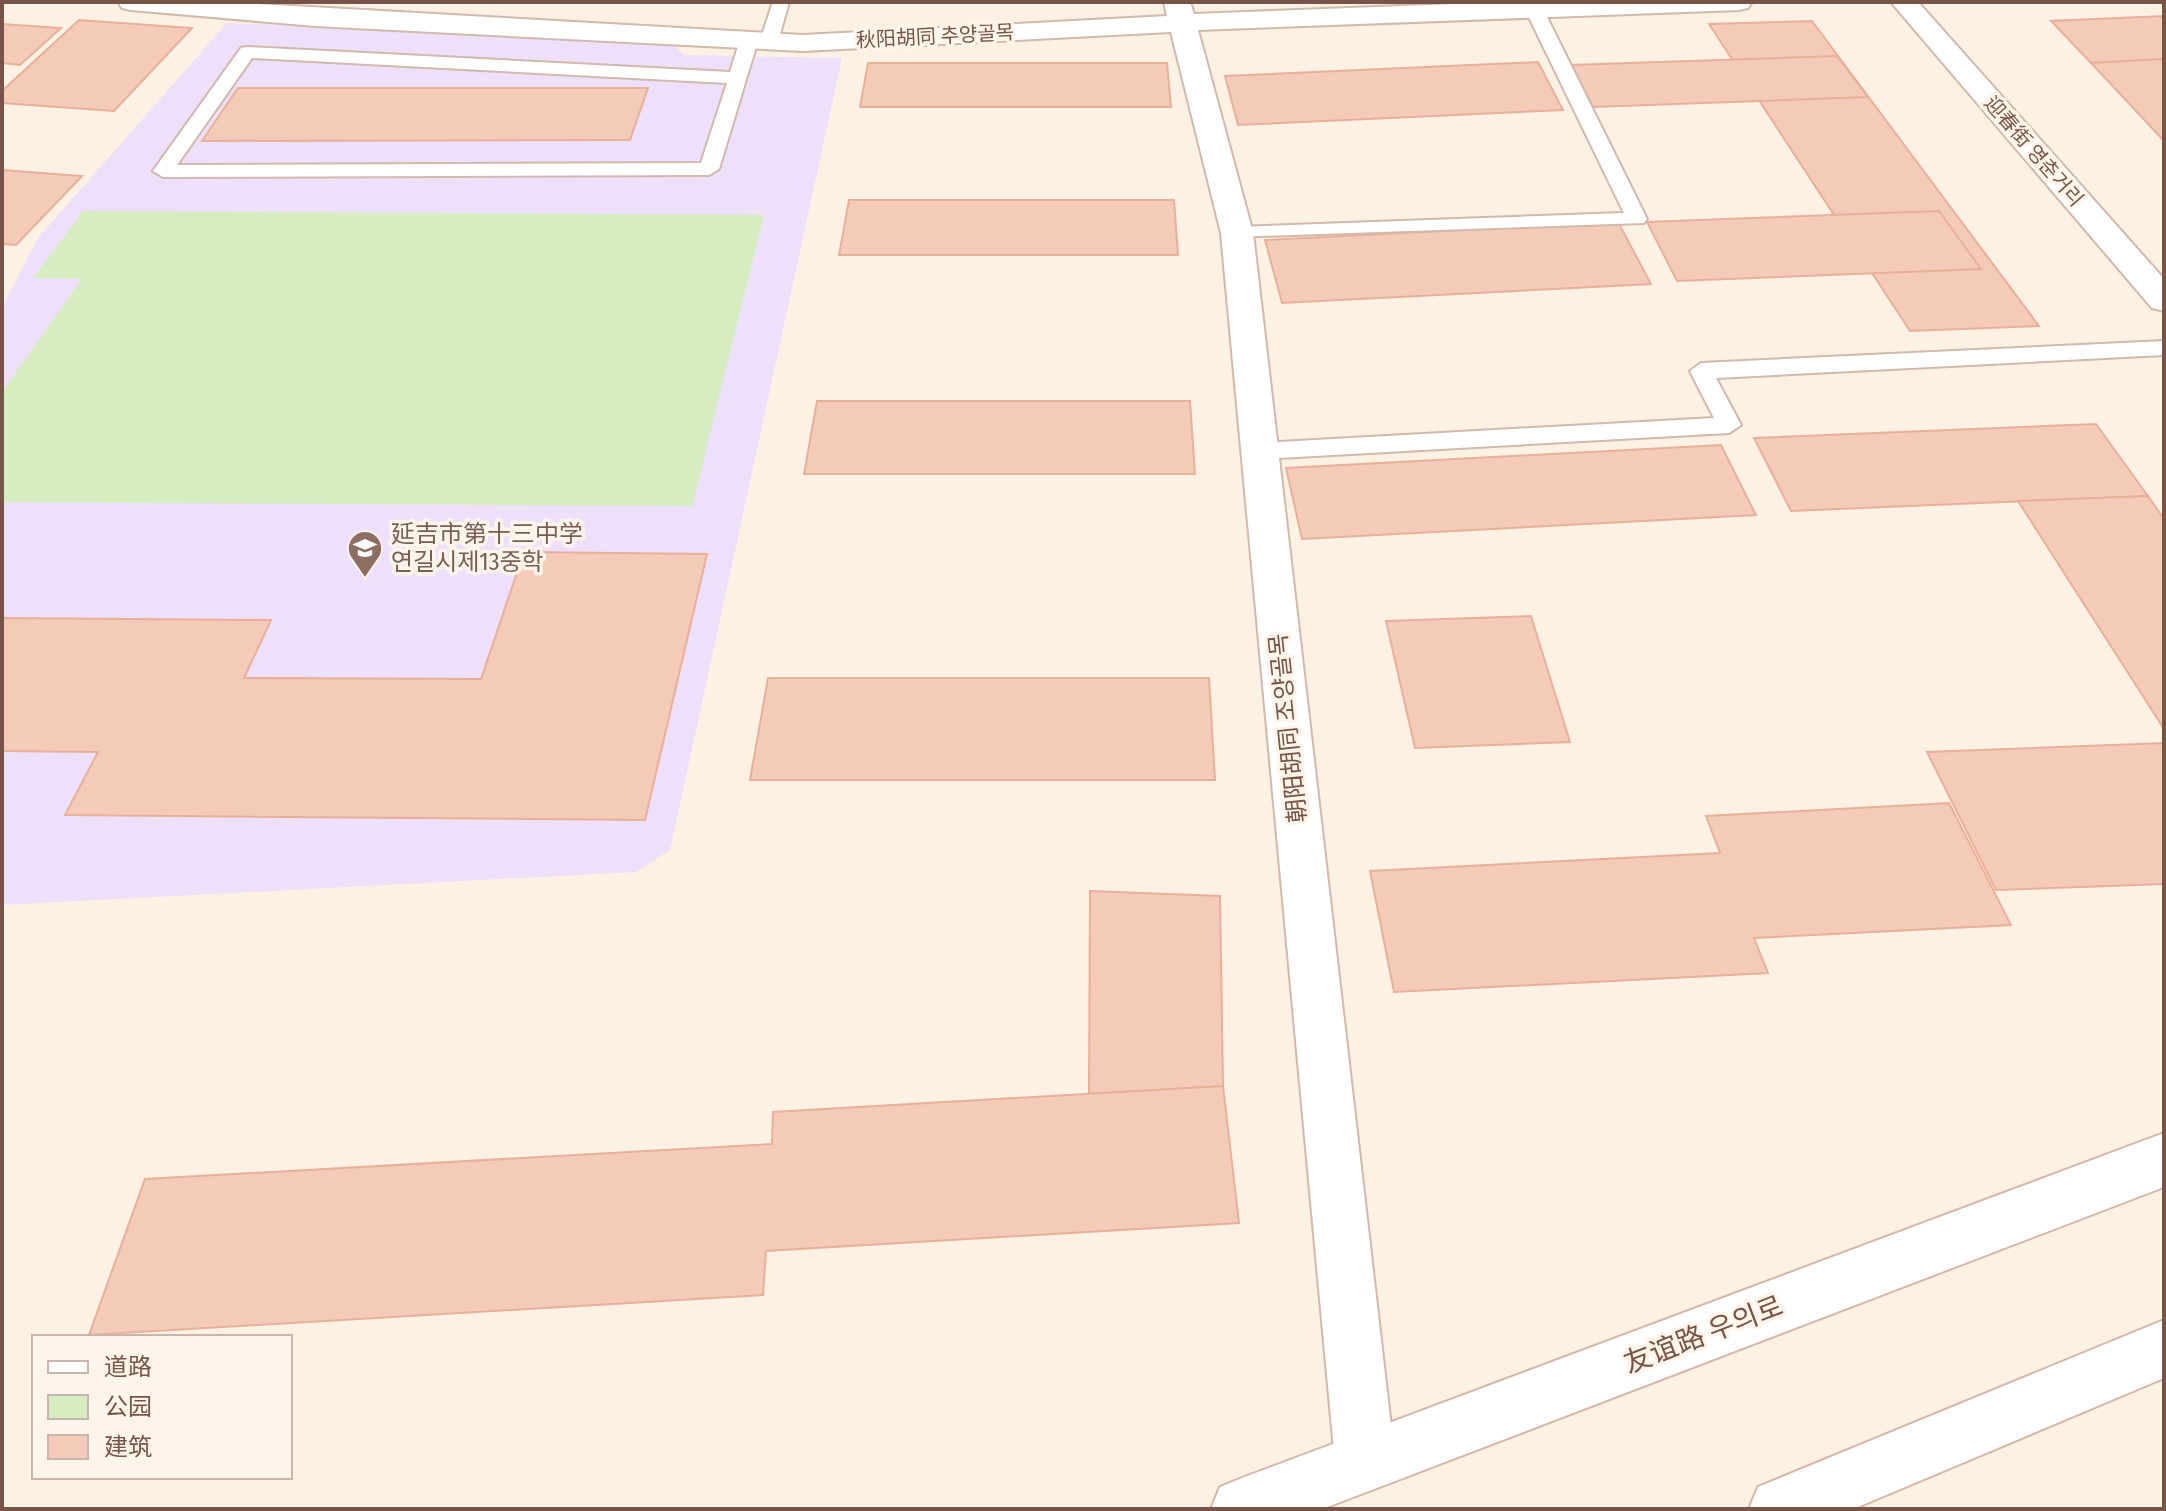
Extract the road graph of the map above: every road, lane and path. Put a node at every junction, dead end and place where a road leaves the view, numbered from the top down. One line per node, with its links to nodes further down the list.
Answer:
1 (131, 2): 7 (street, 秋阳胡同 추양골목)
2 (781, 2): 9 (lane)
3 (1739, 2): 5 (street, 秋阳胡同 추양골목)
4 (1904, 2): 12 (street, 迎春街 영춘거리)
5 (1628, 4): 6 (street, 秋阳胡同 추양골목)
6 (1534, 9): 8 (street, 秋阳胡同 추양골목); 11 (lane)
7 (369, 11): 9 (street, 秋阳胡同 추양골목)
8 (1178, 12): 9 (street, 秋阳胡同 추양골목); 11 (street, 朝阳胡同 조양골목)
9 (759, 40): 10 (lane)
10 (737, 78): 10 (lane)
11 (1237, 233): 14 (street, 朝阳胡同 조양골목)
12 (2164, 300)
13 (2164, 348): 14 (lane)
14 (1259, 451): 17 (street, 朝阳胡同 조양골목)
15 (2164, 1160): 17 (street, 友谊路 우의로)
16 (2164, 1349): 19 (street)
17 (1365, 1461): 18 (street, 友谊路 우의로)
18 (1242, 1509)
19 (1780, 1509)

